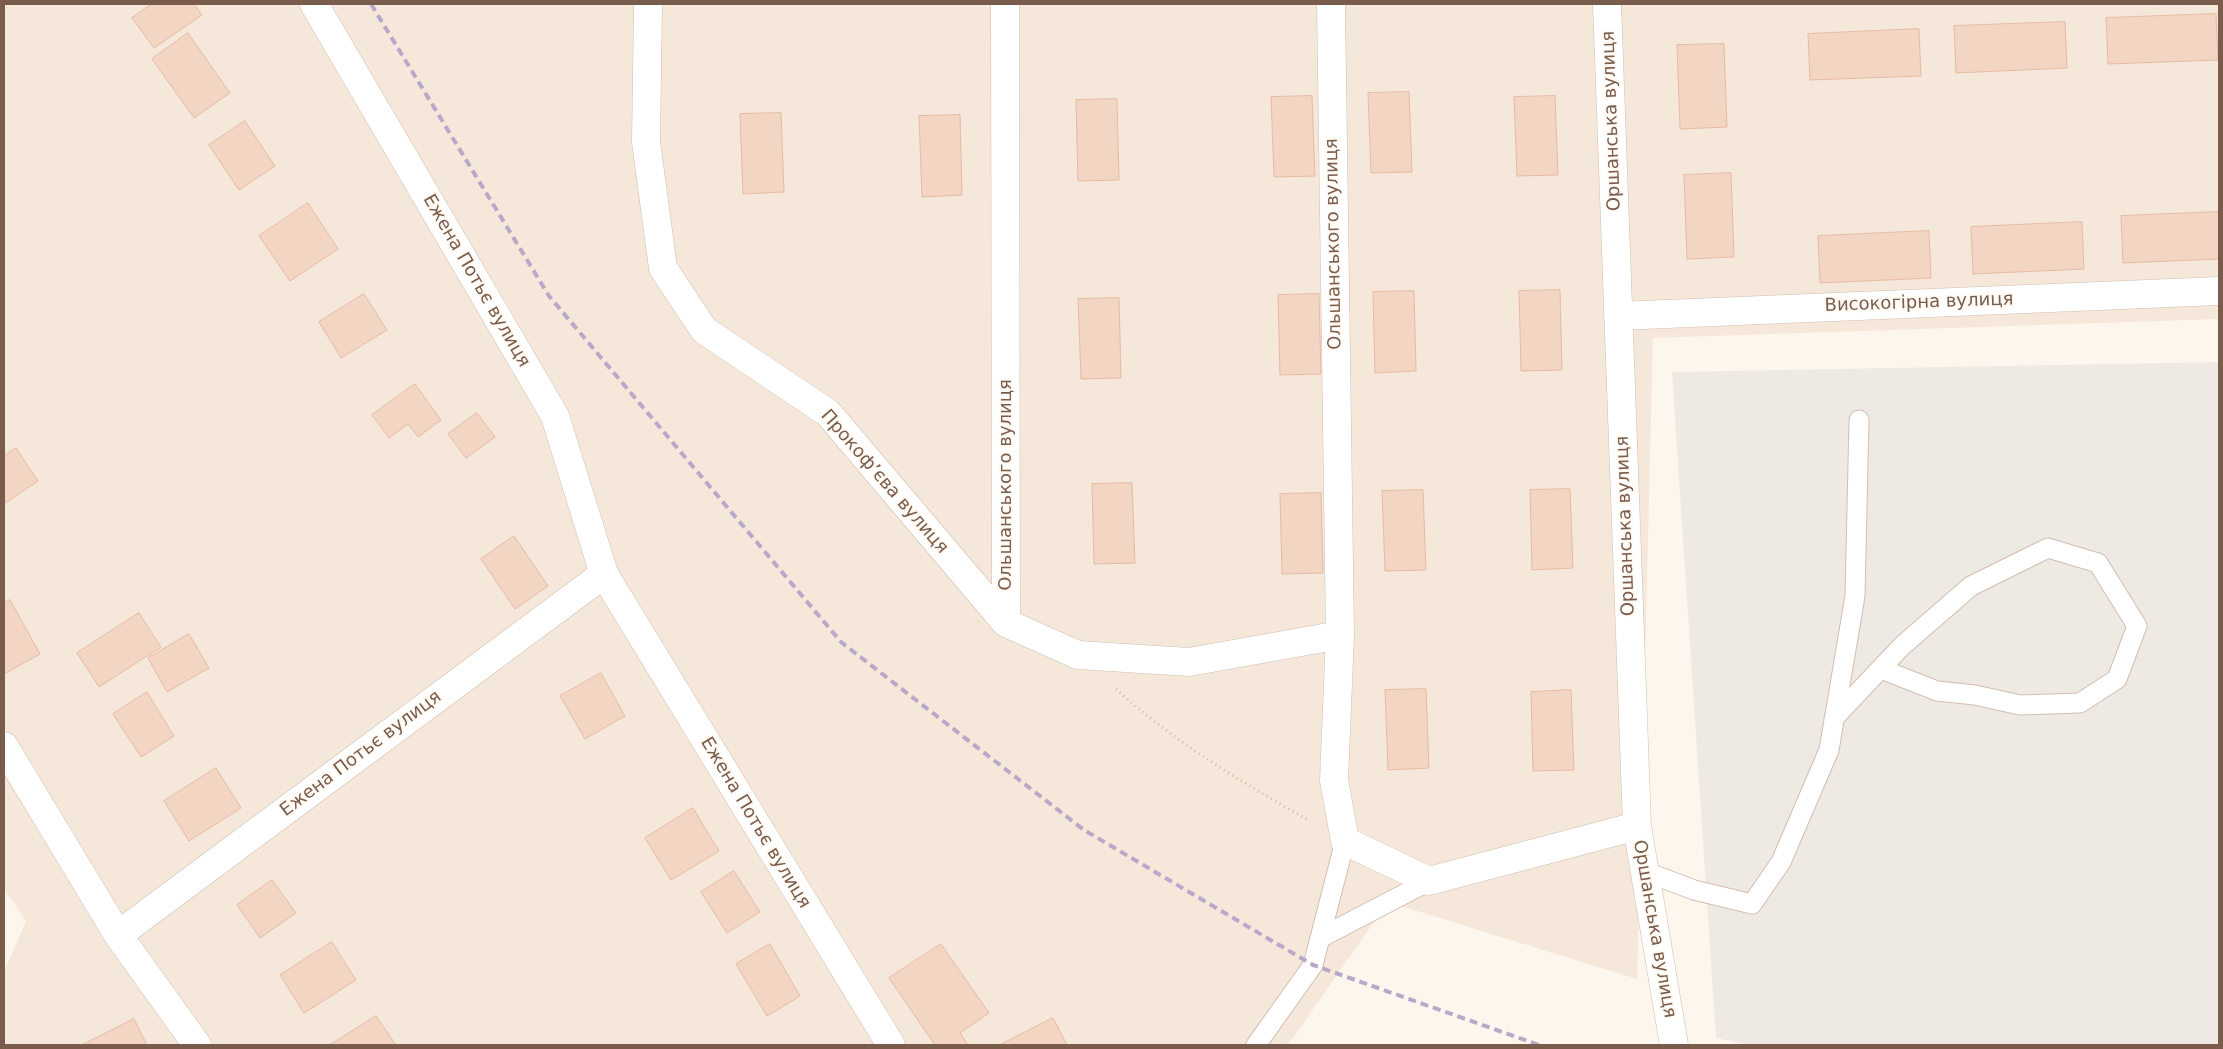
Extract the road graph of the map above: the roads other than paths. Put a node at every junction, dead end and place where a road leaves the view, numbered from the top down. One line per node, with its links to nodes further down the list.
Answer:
1 (314, 4): 9 (street, Ежена Потьє вулиця)
2 (648, 4): 10 (street, Прокоф’єва вулиця)
3 (1004, 4): 10 (street, Ольшанського вулиця)
4 (1331, 4): 11 (street, Ольшанського вулиця)
5 (1607, 4): 7 (street, Оршанська вулиця)
6 (2219, 291): 7 (street, Високогірна вулиця)
7 (1618, 316): 15 (street, Оршанська вулиця)
8 (1859, 420): 13 (lane)
9 (604, 574): 19 (street, Ежена Потьє вулиця); 22 (street, Ежена Потьє вулиця)
10 (1006, 623): 11 (street)
11 (1340, 634): 16 (street, Ольшанського вулиця)
12 (1881, 668): 12 (lane); 13 (lane)
13 (1834, 718): 17 (lane)
14 (4, 746): 19 (street)
15 (1636, 826): 17 (street, Оршанська вулиця); 18 (street)
16 (1345, 842): 18 (street); 20 (lane)
17 (1644, 871): 24 (street, Оршанська вулиця)
18 (1429, 881): 20 (lane)
19 (118, 934): 21 (street)
20 (1320, 938): 23 (lane)
21 (197, 1045)
22 (891, 1045)
23 (1256, 1045)
24 (1674, 1045)

